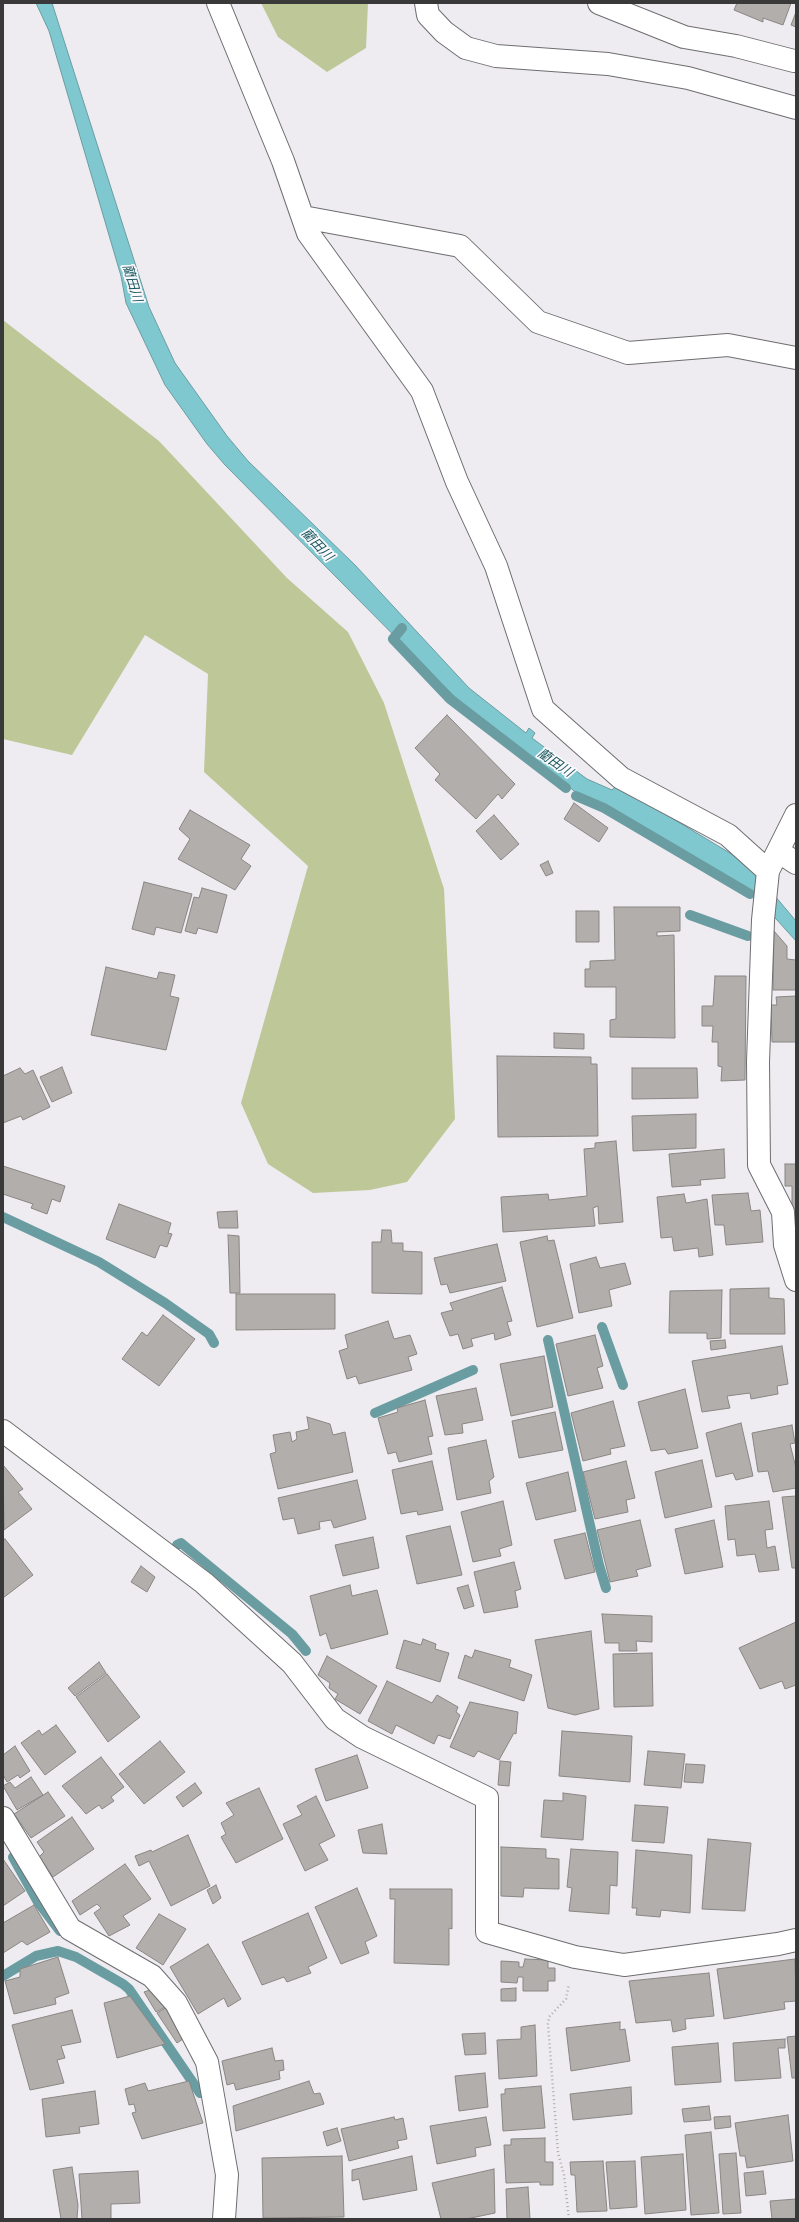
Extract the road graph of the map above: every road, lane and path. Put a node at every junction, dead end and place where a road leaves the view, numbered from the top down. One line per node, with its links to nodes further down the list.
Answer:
1 (218, 3): 6 (street)
2 (426, 3): 5 (street)
3 (600, 3): 4 (street)
4 (794, 61)
5 (796, 108)
6 (303, 217): 7 (street); 11 (street)
7 (796, 358)
8 (796, 815): 9 (street)
9 (778, 851): 10 (street); 11 (street)
10 (796, 863)
11 (768, 871): 12 (street)
12 (796, 1280)
13 (3, 1431): 16 (street)
14 (3, 1818): 17 (street)
15 (796, 1940): 16 (street)
16 (575, 1956): 18 (path)
17 (224, 2219)
18 (569, 2219)

